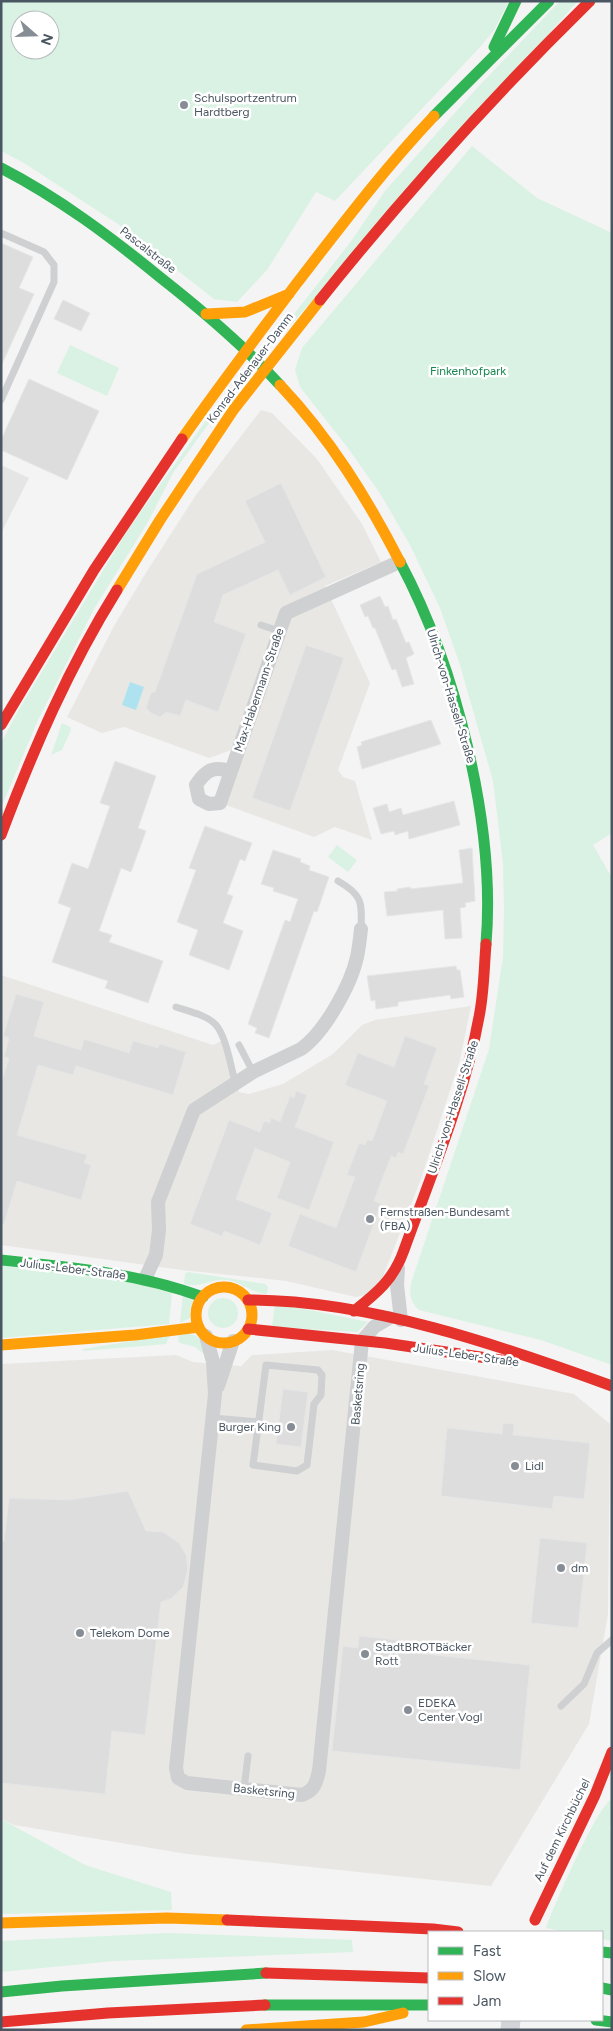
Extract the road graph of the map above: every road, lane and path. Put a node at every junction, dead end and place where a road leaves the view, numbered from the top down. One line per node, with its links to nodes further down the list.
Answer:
1 (516, 1): 4 (main road)
2 (549, 1): 4 (main road, Konrad-Adenauer-Damm)
3 (590, 1): 10 (main road, Konrad-Adenauer-Damm)
4 (483, 66): 7 (main road, Konrad-Adenauer-Damm)
5 (1, 168): 8 (main road, Pascalstraße)
6 (1, 233): 11 (lane)
7 (289, 294): 8 (main road); 9 (main road, Konrad-Adenauer-Damm)
8 (206, 314): 9 (main road, Pascalstraße)
9 (245, 351): 10 (main road, Pascalstraße); 15 (main road, Konrad-Adenauer-Damm)
10 (264, 370): 12 (main road, Ulrich-von-Hassell-Straße); 17 (main road, Konrad-Adenauer-Damm)
11 (1, 400)
12 (400, 562): 14 (street, Max-Habermann-Straße); 25 (main road, Ulrich-von-Hassell-Straße)
13 (262, 625): 14 (lane)
14 (279, 632): 16 (street, Max-Habermann-Straße)
15 (1, 725)
16 (230, 771)
17 (1, 835)
18 (338, 882): 19 (lane)
19 (361, 930): 22 (street)
20 (176, 1007): 23 (lane)
21 (239, 1045): 22 (lane)
22 (253, 1072): 23 (street)
23 (235, 1082): 26 (street)
24 (1, 1260): 26 (main road, Julius-Leber-Straße)
25 (398, 1268): 29 (main road, Ulrich-von-Hassell-Straße); 30 (street, Ulrich-von-Hassell-Straße)
26 (145, 1279): 27 (main road, Julius-Leber-Straße)
27 (203, 1297): 28 (main road, Julius-Leber-Straße); 32 (main road)
28 (248, 1300): 29 (main road, Julius-Leber-Straße); 31 (main road)
29 (354, 1311): 30 (main road, Julius-Leber-Straße)
30 (395, 1319): 34 (street); 36 (main road, Julius-Leber-Straße)
31 (248, 1330): 33 (main road); 34 (main road, Julius-Leber-Straße)
32 (203, 1332): 33 (main road); 35 (main road); 38 (street, Basketsring)
33 (233, 1341): 38 (street, Basketsring)
34 (362, 1341): 36 (main road, Julius-Leber-Straße); 46 (street, Basketsring)
35 (1, 1345)
36 (570, 1370): 37 (main road, Julius-Leber-Straße)
37 (612, 1386)
38 (215, 1394): 39 (street, Basketsring)
39 (213, 1418): 40 (lane); 46 (street, Basketsring)
40 (260, 1422): 40 (lane)
41 (612, 1640): 42 (lane)
42 (561, 1706)
43 (612, 1752): 45 (main road, Auf dem Kirchbüchel)
44 (248, 1756): 46 (lane)
45 (608, 1779): 47 (main road, Auf dem Kirchbüchel)
46 (244, 1789)
47 (535, 1920)
48 (1, 1923): 49 (main road)
49 (450, 1931)
50 (428, 1978): 51 (main road)
51 (1, 1992)
52 (428, 2005): 54 (main road)
53 (428, 2005): 55 (main road)
54 (1, 2022)
55 (246, 2030)

